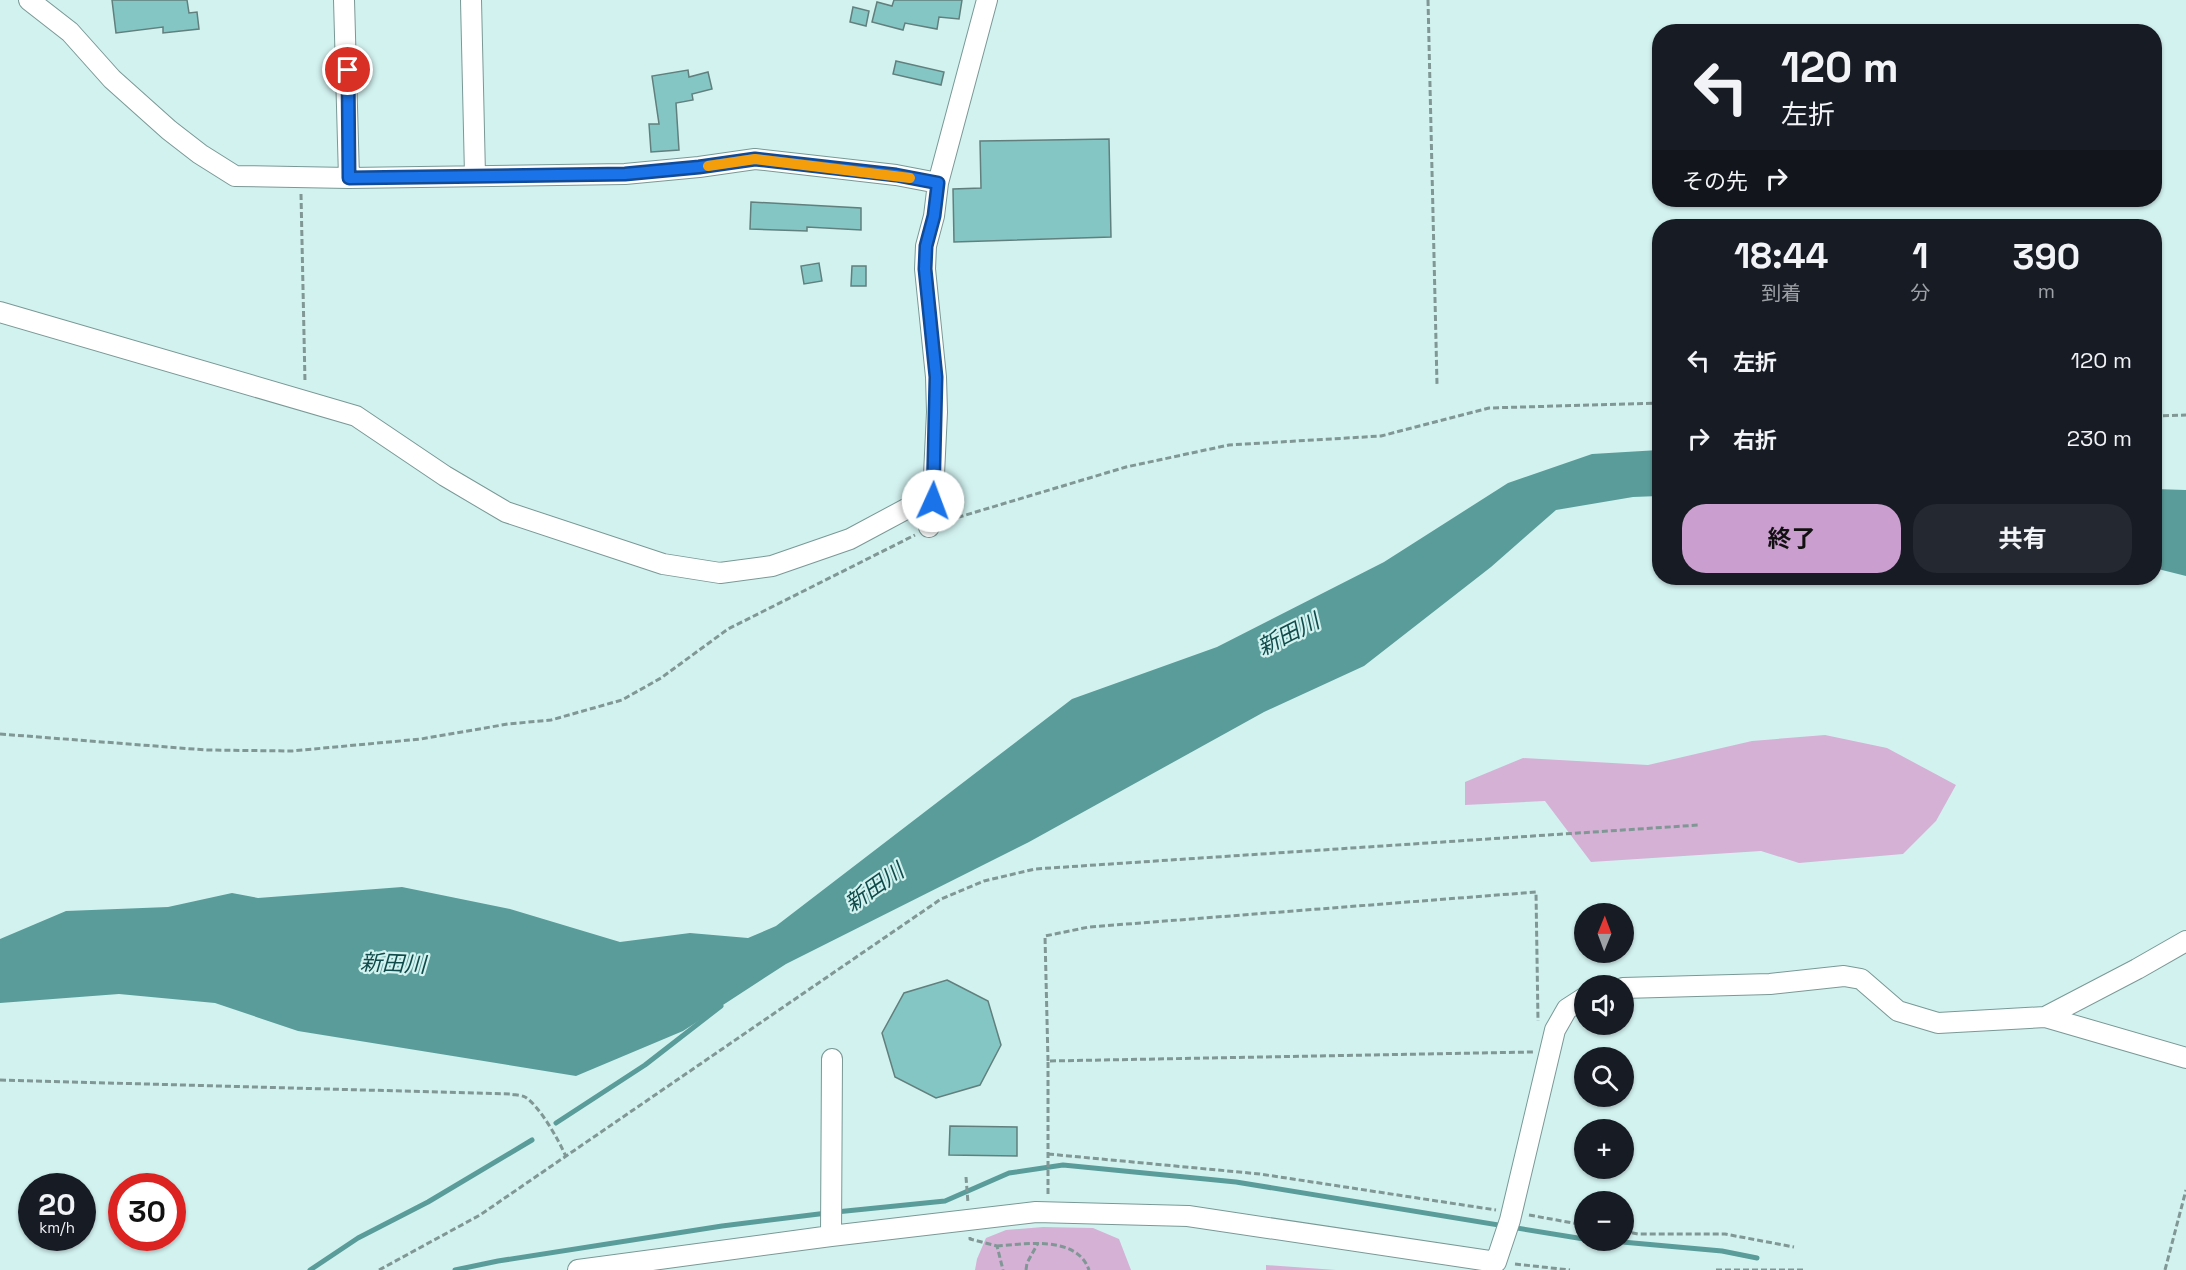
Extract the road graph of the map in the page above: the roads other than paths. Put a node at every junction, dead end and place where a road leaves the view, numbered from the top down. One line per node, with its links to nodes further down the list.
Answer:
1 (29, 0): 6 (street)
2 (344, 0): 6 (street)
3 (471, 0): 5 (street)
4 (987, 0): 7 (street)
5 (475, 175): 6 (street); 7 (street)
6 (349, 178)
7 (938, 183): 9 (street)
8 (0, 312): 9 (street)
9 (934, 494): 10 (street)
10 (929, 527)
11 (2186, 941): 14 (street)
12 (1634, 988): 14 (street)
13 (1574, 1004): 18 (street)
14 (2045, 1017): 15 (street)
15 (2186, 1058)
16 (832, 1059): 17 (street)
17 (832, 1230): 18 (street); 19 (street)
18 (1440, 1262)
19 (578, 1270)

